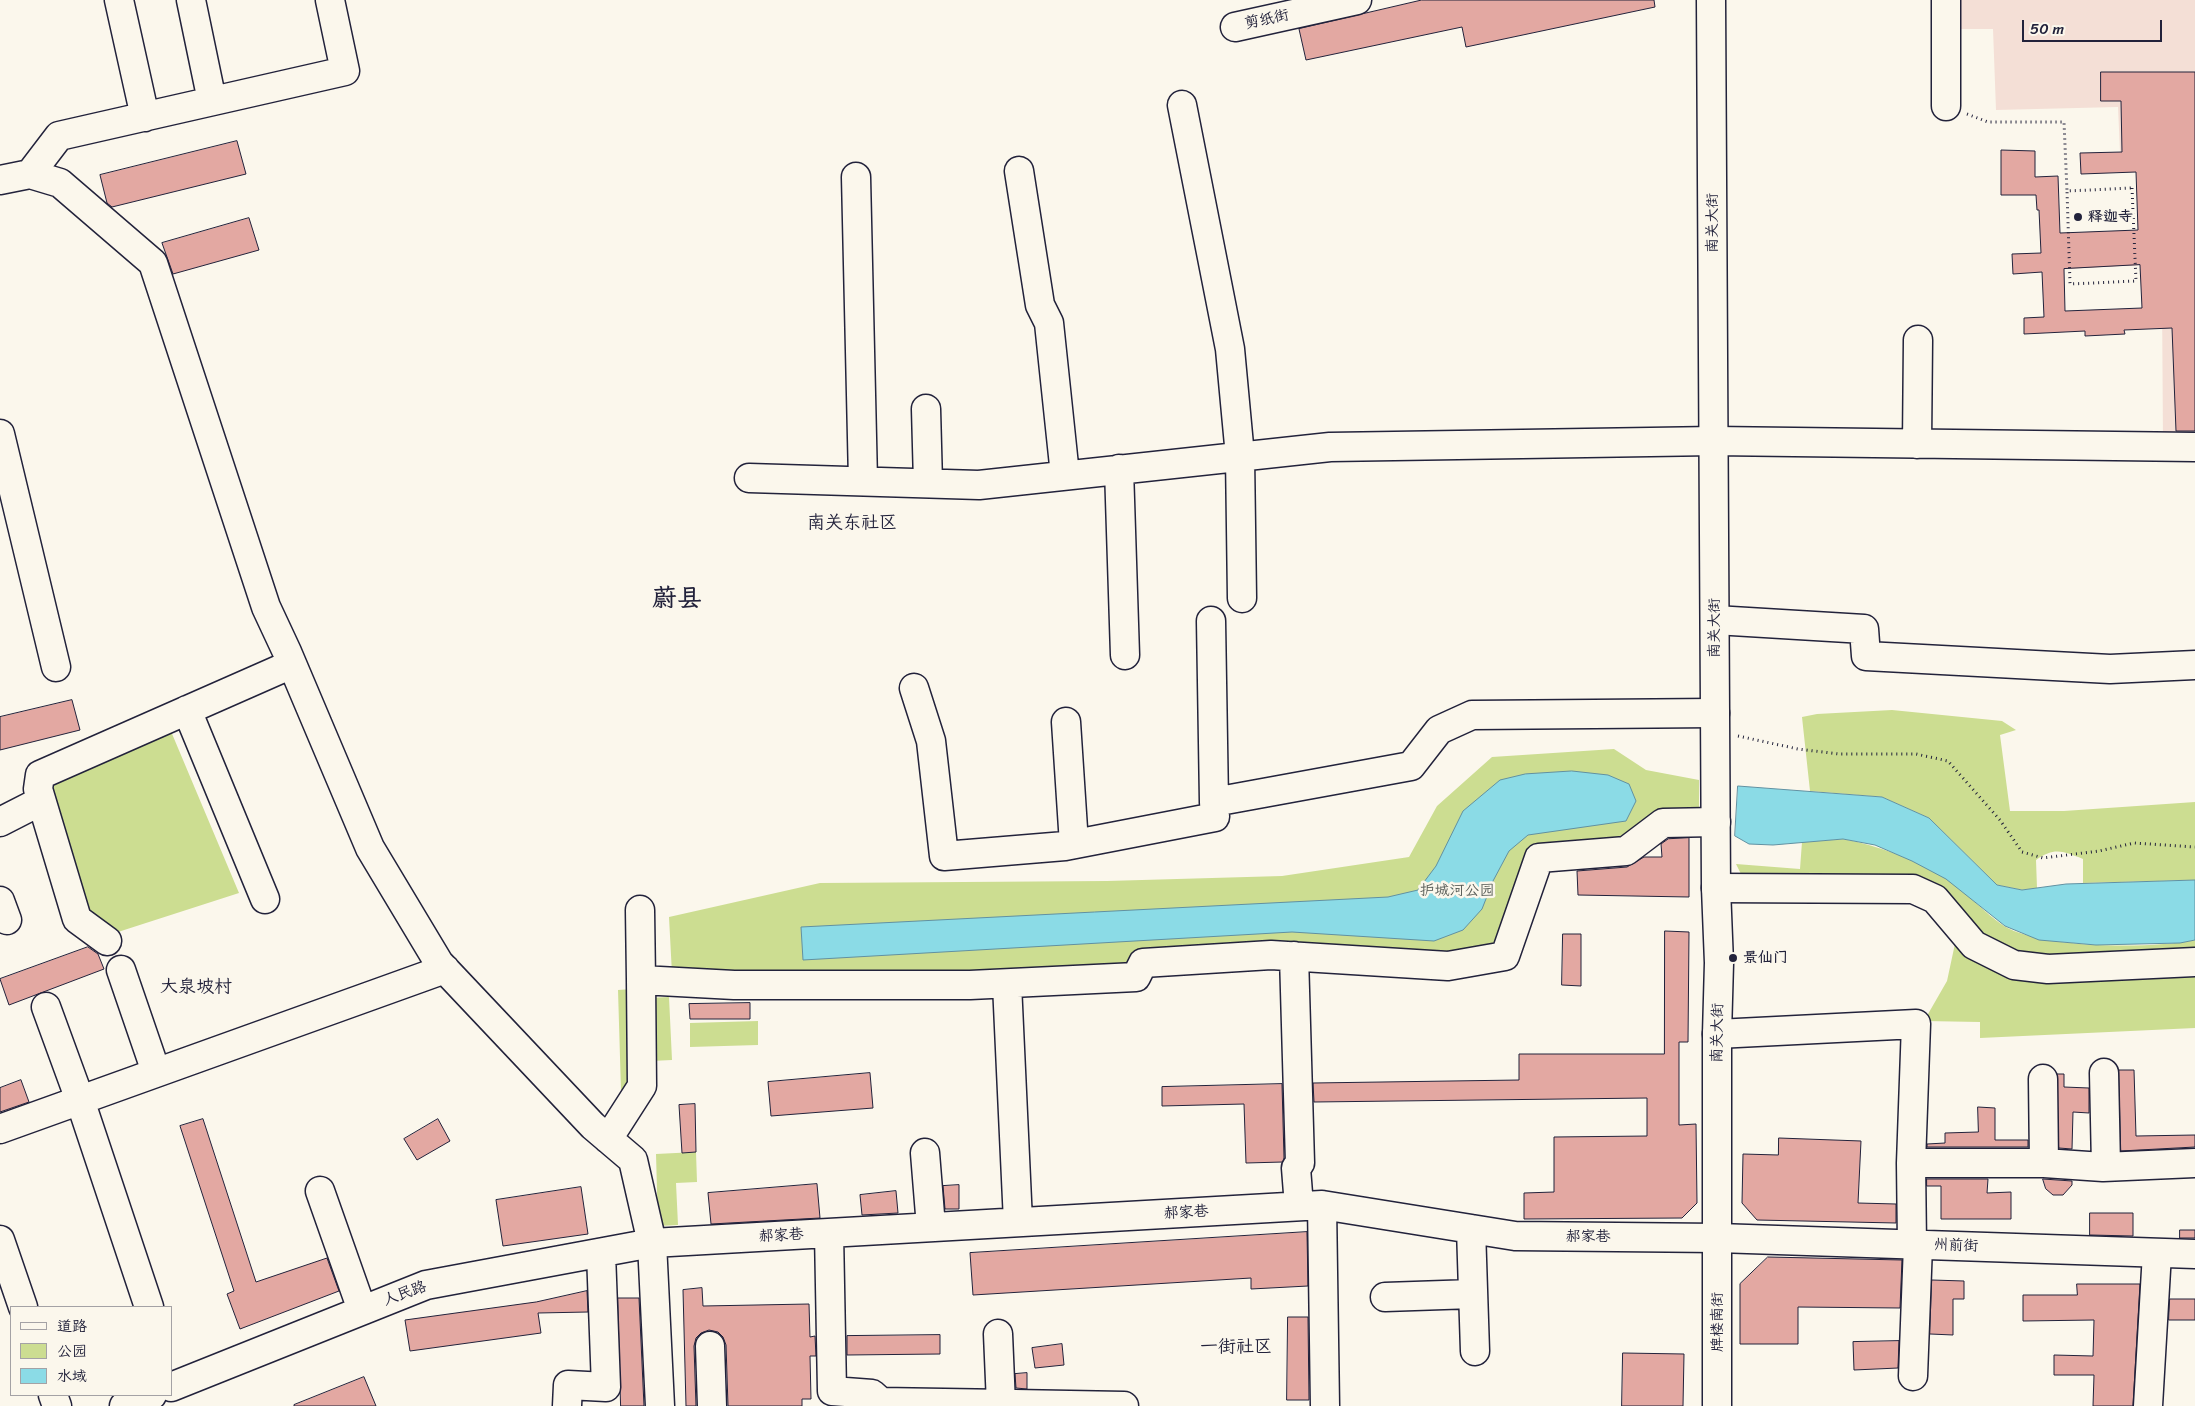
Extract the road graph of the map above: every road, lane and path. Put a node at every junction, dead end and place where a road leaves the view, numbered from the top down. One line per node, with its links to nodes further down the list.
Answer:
1 (120, 0): 12 (street)
2 (191, 0): 9 (street)
3 (330, 0): 9 (street)
4 (1357, 0): 7 (street, 剪纸街)
5 (1946, 0): 11 (street)
6 (1707, 6): 21 (street, 南关大街)
7 (1267, 10): 8 (street, 剪纸街)
8 (1235, 27)
9 (212, 101): 12 (street)
10 (1182, 106): 24 (street)
11 (1946, 106): 17 (path)
12 (145, 117): 14 (street)
13 (1019, 171): 26 (street)
14 (30, 174): 16 (street); 34 (street)
15 (856, 177): 28 (street)
16 (0, 180)
17 (2067, 191): 17 (path)
18 (1918, 340): 22 (street)
19 (926, 409): 29 (street)
20 (0, 434): 36 (street)
21 (1714, 441): 22 (street); 24 (street); 31 (street, 南关大街)
22 (1917, 444): 23 (street)
23 (2195, 447)
24 (1240, 456): 25 (street); 30 (street)
25 (1119, 469): 26 (street); 33 (street)
26 (1066, 475): 29 (street)
27 (749, 478): 28 (street)
28 (863, 481): 29 (street)
29 (928, 483)
30 (1242, 598)
31 (1715, 620): 35 (street); 40 (street, 南关大街)
32 (1211, 621): 42 (street)
33 (1125, 655)
34 (292, 664): 38 (street); 53 (street)
35 (2195, 665)
36 (56, 667)
37 (914, 688): 45 (street)
38 (187, 710): 41 (street); 48 (street)
39 (1066, 722): 45 (street)
40 (1716, 722): 42 (street); 44 (street, 南关大街); 46 (path)
41 (41, 801): 43 (street); 50 (street)
42 (1214, 802): 45 (street)
43 (0, 822)
44 (1716, 822): 47 (street, 南关大街); 51 (street)
45 (1074, 844)
46 (2195, 847)
47 (1716, 888): 52 (street); 58 (street, 南关大街)
48 (265, 899)
49 (640, 910): 55 (street)
50 (107, 940)
51 (1294, 956): 56 (street); 71 (street)
52 (2195, 962)
53 (445, 969): 59 (street); 64 (street)
54 (121, 970): 59 (street)
55 (641, 980): 56 (street); 64 (street)
56 (1007, 984): 72 (street)
57 (46, 1007): 62 (street)
58 (1717, 1034): 66 (street); 76 (street, 南关大街)
59 (156, 1072): 62 (street)
60 (2104, 1073): 69 (street)
61 (2043, 1079): 67 (street)
62 (80, 1100): 63 (street); 86 (street)
63 (0, 1129)
64 (608, 1139): 78 (street)
65 (925, 1153): 73 (street)
66 (1911, 1162): 67 (street); 79 (street)
67 (2044, 1163): 69 (street)
68 (2195, 1163): 69 (street)
69 (2106, 1166)
70 (320, 1191): 87 (street)
71 (1310, 1205): 72 (street, 郝家巷); 74 (street, 郝家巷); 104 (street)
72 (1018, 1222): 73 (street, 郝家巷)
73 (931, 1227): 75 (street, 郝家巷)
74 (1471, 1229): 76 (street, 郝家巷); 83 (street)
75 (829, 1233): 78 (street, 郝家巷); 94 (street)
76 (1718, 1238): 79 (street, 州前街); 105 (street, 牌楼南街)
77 (0, 1240): 85 (street)
78 (652, 1243): 80 (street, 人民路); 99 (street)
79 (1915, 1245): 81 (street, 州前街); 91 (street)
80 (601, 1253): 87 (street, 人民路); 98 (street)
81 (2157, 1253): 82 (street, 州前街); 106 (street)
82 (2195, 1254)
83 (1473, 1294): 84 (street); 90 (street)
84 (1385, 1297)
85 (23, 1306)
86 (149, 1306)
87 (362, 1310): 92 (street, 人民路)
88 (998, 1334): 96 (street)
89 (710, 1346): 100 (street)
90 (1475, 1351)
91 (1913, 1376)
92 (172, 1383)
93 (144, 1396): 97 (street, 人民路)
94 (833, 1399): 95 (street)
95 (904, 1404): 96 (street)
96 (1005, 1405): 101 (street)
97 (124, 1406)
98 (567, 1406)
99 (660, 1406)
100 (712, 1406)
101 (1083, 1406): 102 (street)
102 (1118, 1406): 103 (street)
103 (1124, 1406)
104 (1325, 1406)
105 (1717, 1406)
106 (2148, 1406)

